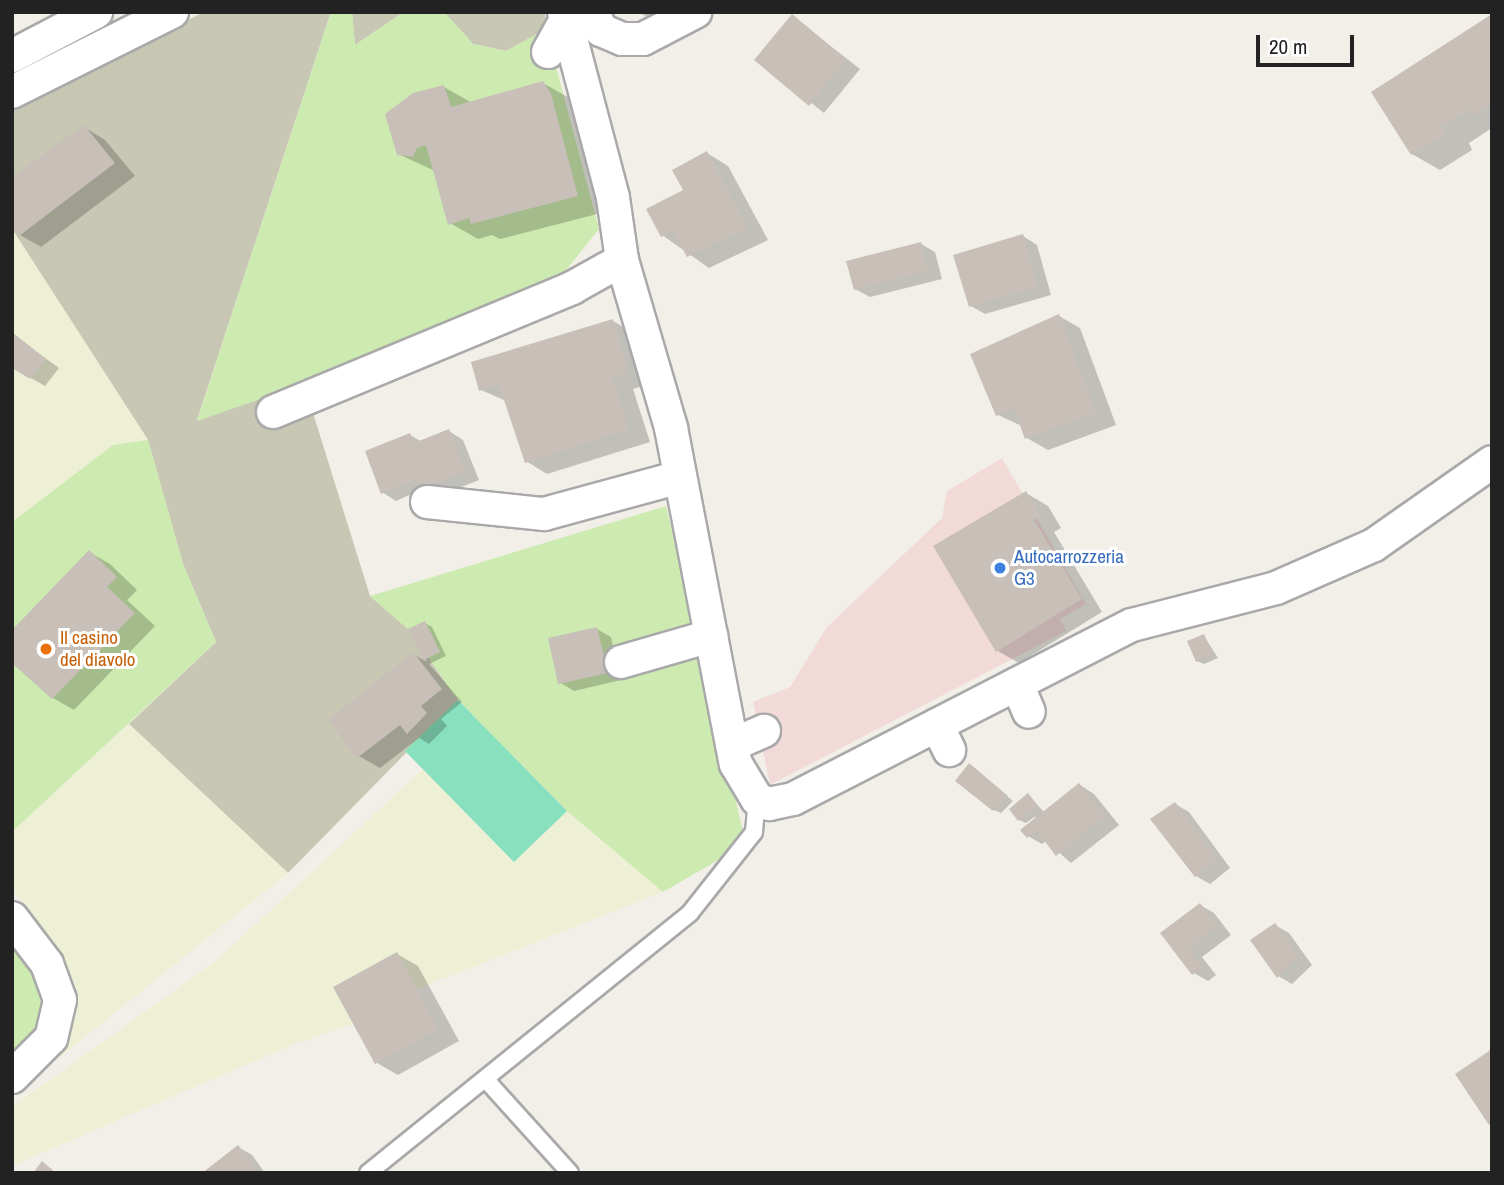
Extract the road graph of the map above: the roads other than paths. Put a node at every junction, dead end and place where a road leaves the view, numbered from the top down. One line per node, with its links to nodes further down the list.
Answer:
1 (96, 12): 6 (street)
2 (172, 12): 7 (street)
3 (695, 12): 4 (street)
4 (574, 15): 5 (street); 8 (street)
5 (548, 52)
6 (12, 56)
7 (12, 92)
8 (622, 260): 9 (street); 11 (street)
9 (273, 412)
10 (1492, 462): 17 (street)
11 (680, 477): 12 (street); 13 (street)
12 (428, 502)
13 (711, 636): 14 (street); 16 (street)
14 (621, 662)
15 (764, 731): 16 (street)
16 (732, 745): 17 (street)
17 (757, 799): 20 (lane)
18 (12, 918): 19 (street)
19 (12, 1077)
20 (486, 1081): 21 (lane); 22 (lane)
21 (368, 1173)
22 (570, 1173)

